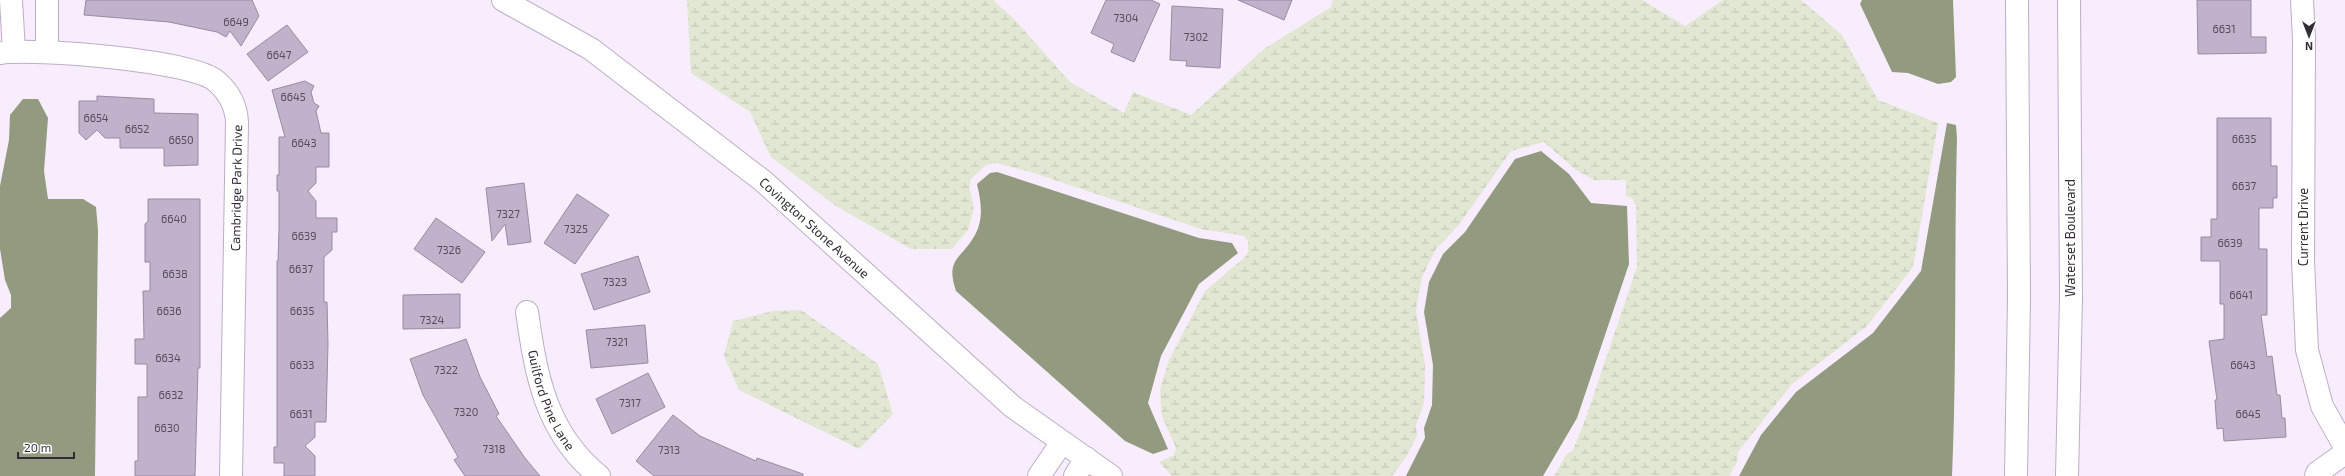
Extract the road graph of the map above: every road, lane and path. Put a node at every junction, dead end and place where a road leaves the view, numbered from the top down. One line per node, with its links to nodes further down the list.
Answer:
1 (11, 0): 8 (street, Cambridge Park Drive)
2 (47, 0): 7 (street)
3 (503, 0): 10 (street, Covington Stone Avenue)
4 (2017, 0): 18 (street)
5 (2069, 0): 19 (street, Waterset Boulevard)
6 (2302, 0): 11 (street, Current Drive)
7 (47, 51): 8 (street, Cambridge Park Drive); 14 (street, Cambridge Park Drive)
8 (7, 52)
9 (527, 312): 15 (street, Guilford Pine Lane)
10 (1062, 442): 13 (street, Covington Stone Avenue); 16 (street)
11 (2345, 447)
12 (2345, 453): 20 (street)
13 (1080, 467): 17 (street, Covington Stone Avenue)
14 (231, 476)
15 (599, 476)
16 (1039, 476)
17 (1111, 476)
18 (2016, 476)
19 (2066, 476)
20 (2316, 476)

